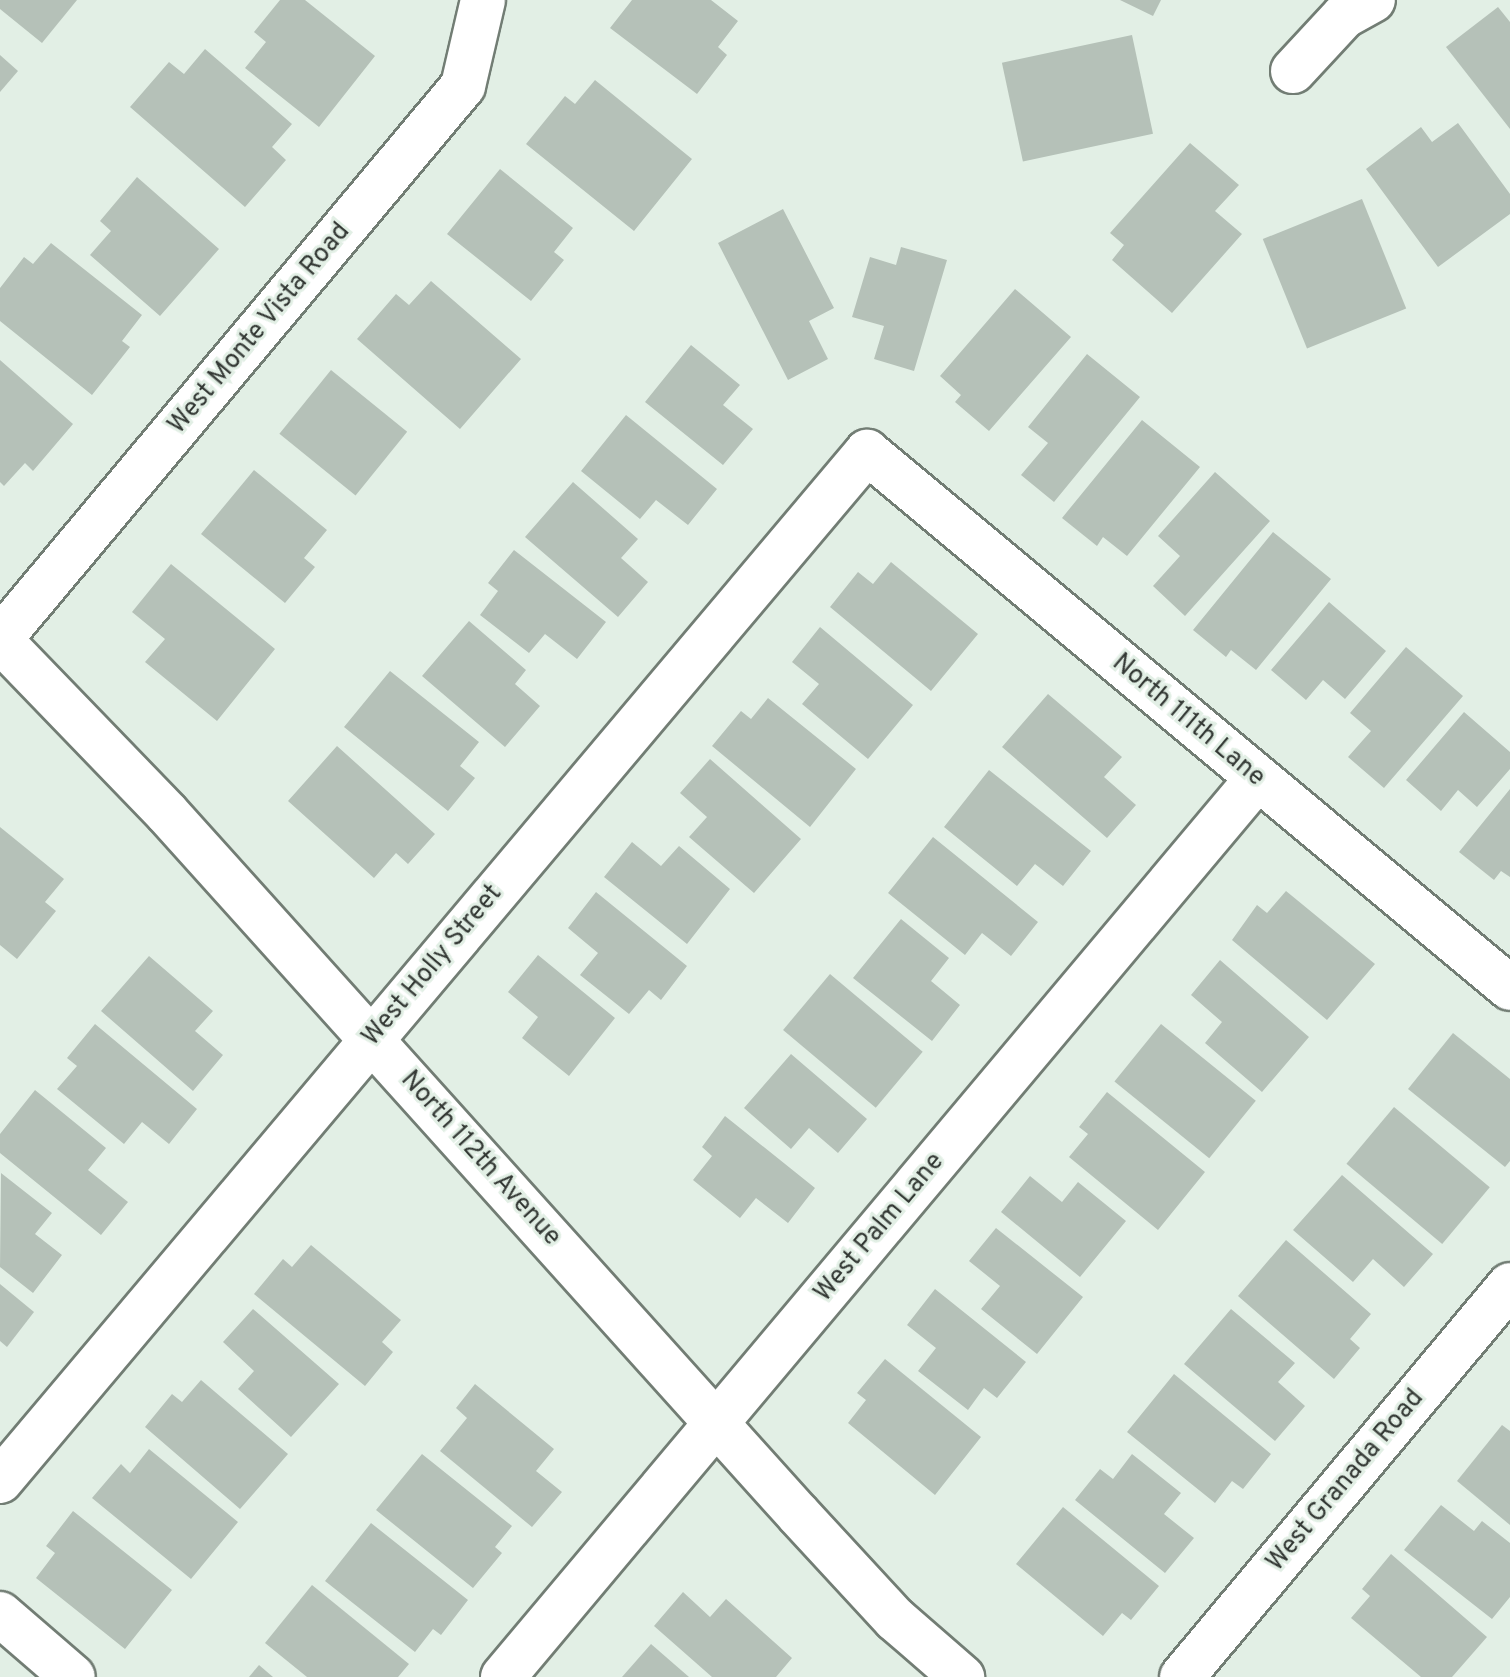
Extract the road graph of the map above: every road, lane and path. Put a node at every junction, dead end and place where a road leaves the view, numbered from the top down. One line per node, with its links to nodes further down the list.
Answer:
1 (483, 0): 5 (street, West Monte Vista Road)
2 (1373, 0): 3 (street)
3 (1293, 71)
4 (867, 452): 6 (street, North 111th Lane); 8 (street, West Holly Street)
5 (0, 639): 8 (street, North 112th Avenue)
6 (1257, 779): 7 (street, North 111th Lane); 10 (street, West Palm Lane)
7 (1510, 988)
8 (372, 1039): 10 (street, North 112th Avenue); 11 (street, West Holly Street)
9 (1510, 1285): 16 (street, West Granada Road)
10 (717, 1422): 14 (street, West Palm Lane); 15 (street, North 112th Avenue)
11 (0, 1481)
12 (0, 1614): 13 (street)
13 (73, 1677)
14 (503, 1677)
15 (962, 1677)
16 (1182, 1677)

